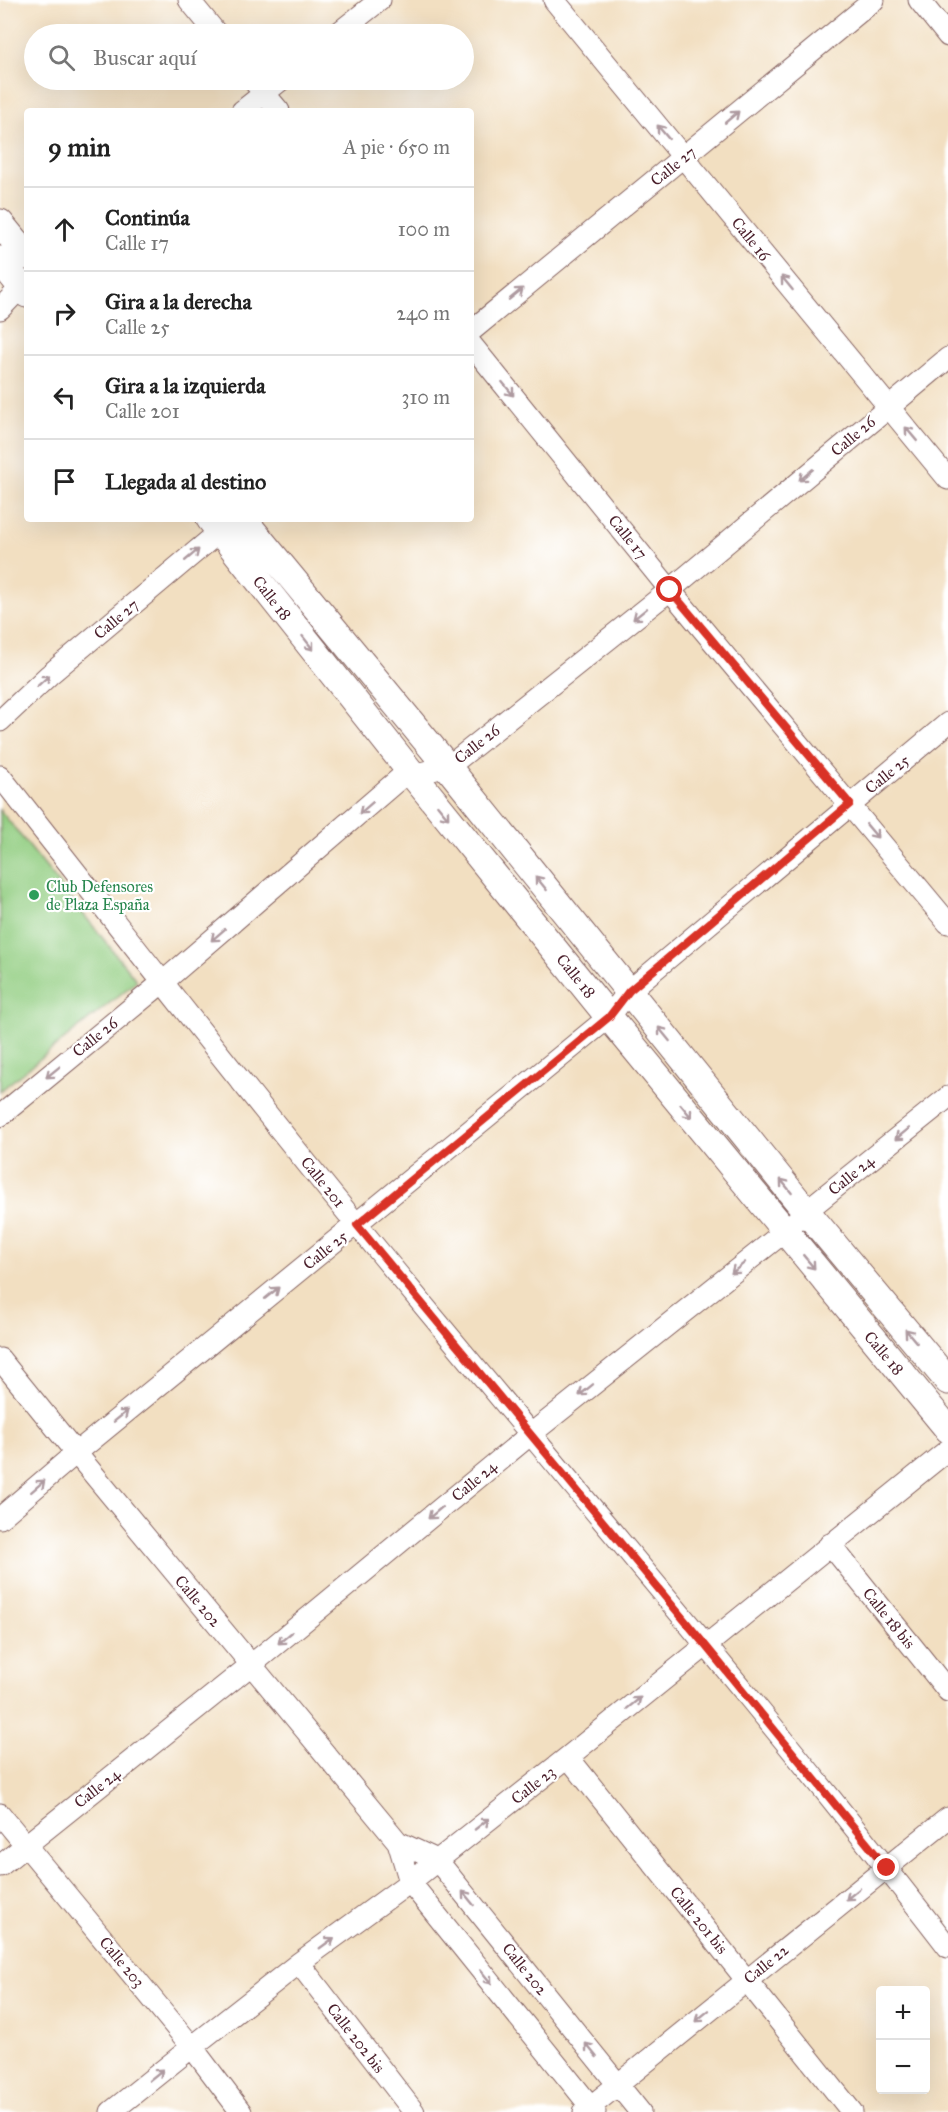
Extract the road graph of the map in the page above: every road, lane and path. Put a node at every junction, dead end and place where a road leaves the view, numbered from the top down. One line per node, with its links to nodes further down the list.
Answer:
1 (189, 0): 6 (street)
2 (380, 0): 7 (street)
3 (554, 0): 13 (street, Calle 16, one-way to 3)
4 (874, 0): 13 (street, Calle 27, one-way to 4)
5 (919, 0): 8 (street)
6 (209, 24)
7 (350, 24)
8 (948, 36)
9 (256, 90): 11 (street)
10 (262, 90): 12 (street)
11 (244, 108)
12 (277, 108)
13 (684, 157): 20 (street, Calle 27, one-way to 13); 23 (street, Calle 16, one-way to 13)
14 (0, 224): 15 (street)
15 (24, 252)
16 (0, 260): 17 (street)
17 (24, 286)
18 (24, 288): 19 (street)
19 (0, 309)
20 (474, 329)
21 (474, 348): 26 (street, Calle 17, one-way to 26)
22 (948, 358): 23 (street, Calle 26)
23 (888, 406): 24 (street, Calle 16, one-way to 23); 26 (street, Calle 26, one-way to 26)
24 (948, 479)
25 (227, 522): 27 (street, Calle 27, one-way to 25); 29 (street, Calle 18); 30 (street, Calle 18, one-way to 30)
26 (670, 590): 29 (street, Calle 26, one-way to 29); 32 (street, Calle 17)
27 (0, 721)
28 (948, 723): 32 (street, Calle 25)
29 (447, 766): 30 (street, Calle 26); 35 (street, Calle 18, one-way to 29)
30 (413, 775): 34 (street, Calle 26, one-way to 34); 36 (street, Calle 18, one-way to 36)
31 (0, 776): 34 (street, Calle 201)
32 (850, 804): 33 (street, Calle 17, one-way to 33); 35 (street, Calle 25)
33 (948, 923)
34 (163, 982): 38 (street, Calle 26, one-way to 38); 40 (street, Calle 201)
35 (629, 991): 36 (street, Calle 25); 39 (street, Calle 18, one-way to 35)
36 (609, 1017): 40 (street, Calle 25); 41 (street, Calle 18, one-way to 41)
37 (948, 1097): 39 (street, Calle 24, one-way to 39)
38 (0, 1116)
39 (806, 1211): 41 (street, Calle 24); 43 (street, Calle 18, one-way to 39)
40 (357, 1225): 45 (street, Calle 201); 47 (street, Calle 25, one-way to 40)
41 (784, 1232): 44 (street, Calle 18, one-way to 44); 45 (street, Calle 24, one-way to 45)
42 (0, 1359): 47 (street, Calle 202)
43 (948, 1381)
44 (948, 1430)
45 (531, 1434): 50 (street, Calle 201); 51 (street, Calle 24, one-way to 51)
46 (948, 1450): 49 (street, Calle 23)
47 (76, 1454): 48 (street, Calle 25, one-way to 47); 51 (street, Calle 202)
48 (0, 1518)
49 (830, 1544): 50 (street, Calle 23); 52 (street, Calle 18 bis)
50 (705, 1645): 53 (street, Calle 23, one-way to 50); 60 (street, Calle 201)
51 (251, 1665): 56 (street, Calle 202); 57 (street, Calle 24)
52 (948, 1691)
53 (568, 1757): 58 (street, Calle 23, one-way to 53); 64 (street, Calle 201 bis)
54 (0, 1814): 57 (street, Calle 203)
55 (948, 1818): 60 (street, Calle 22)
56 (398, 1842): 58 (street, Calle 202); 61 (street, Calle 202)
57 (25, 1845): 59 (street, Calle 24); 65 (street, Calle 203)
58 (437, 1860): 61 (street, Calle 23); 66 (street, Calle 202, one-way to 58)
59 (0, 1866)
60 (887, 1868): 62 (street, Calle 201); 64 (street, Calle 22, one-way to 64)
61 (410, 1882): 63 (street, Calle 23, one-way to 61); 67 (street, Calle 202, one-way to 67)
62 (948, 1947)
63 (299, 1963): 65 (street, Calle 23); 70 (street, Calle 202 bis)
64 (747, 1980): 66 (street, Calle 22, one-way to 66); 72 (street, Calle 201 bis)
65 (192, 2047): 68 (street, Calle 23, one-way to 65); 69 (street, Calle 203)
66 (618, 2084): 67 (street, Calle 22); 71 (street, Calle 202)
67 (590, 2110)
68 (111, 2112)
69 (241, 2112)
70 (414, 2112)
71 (640, 2112)
72 (852, 2112)

